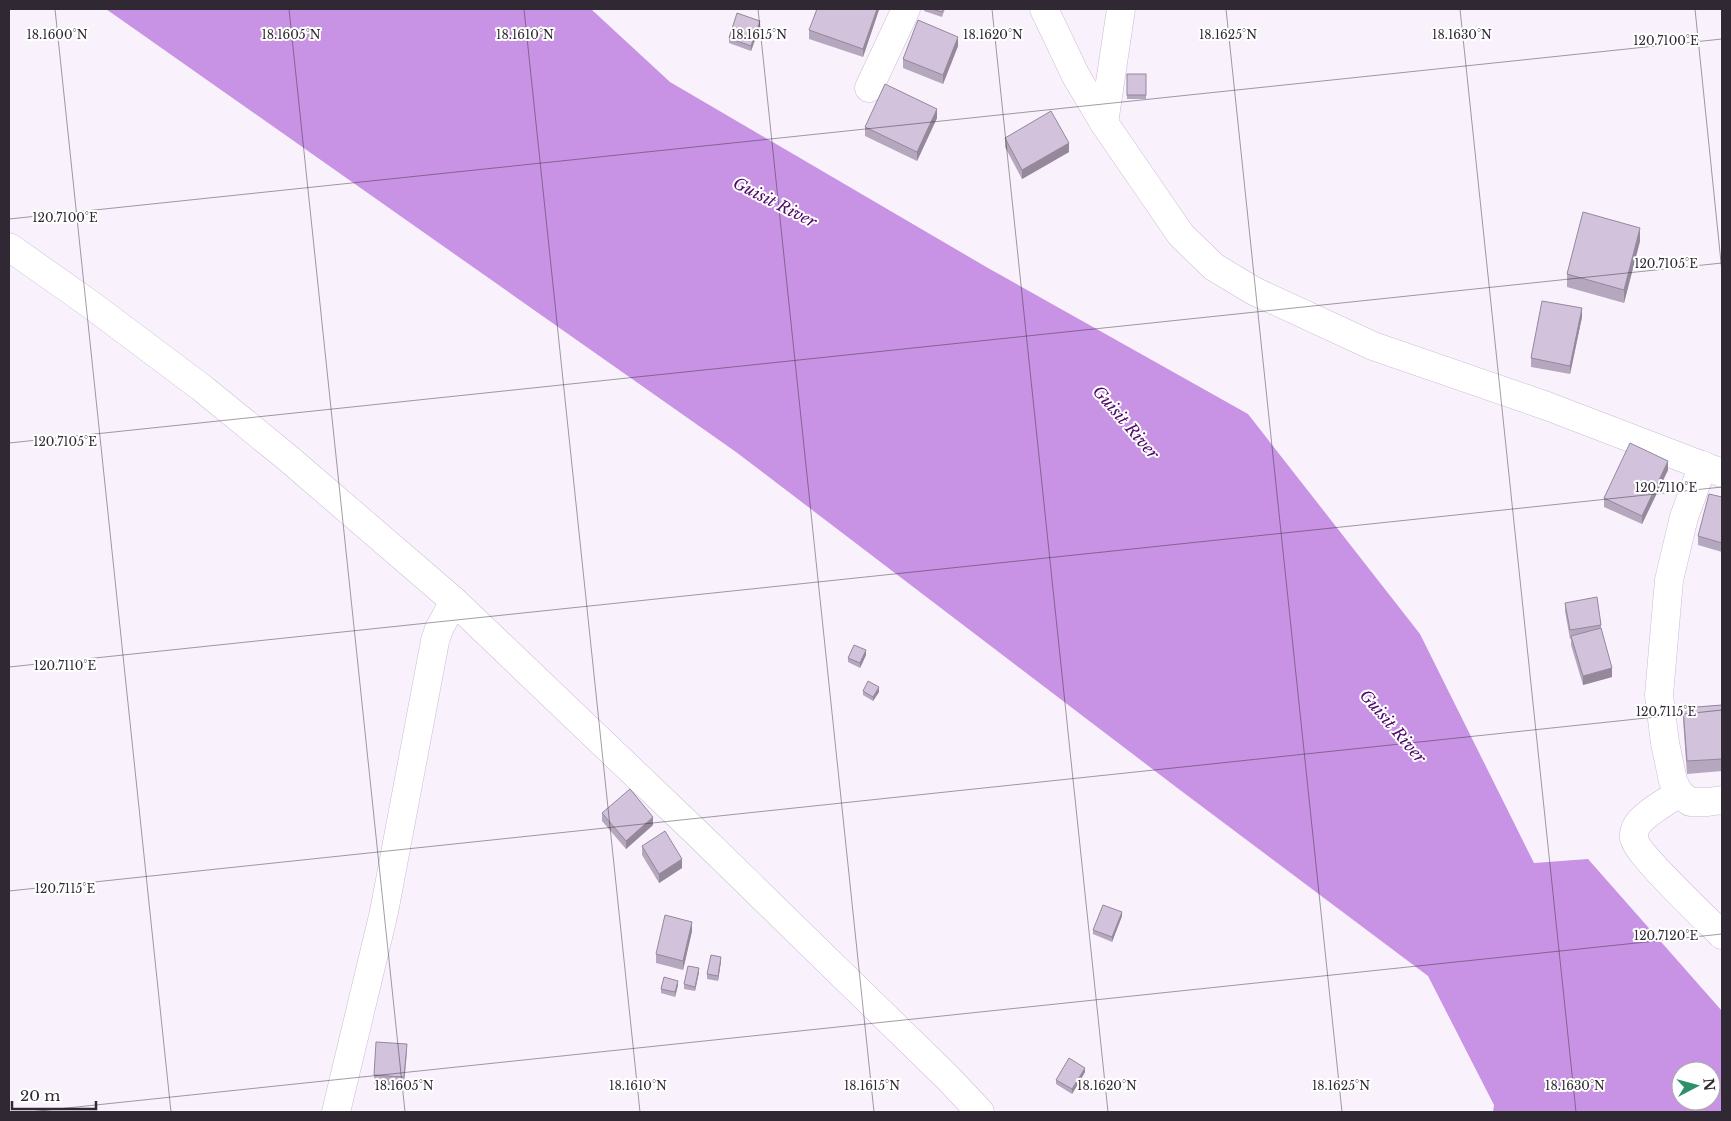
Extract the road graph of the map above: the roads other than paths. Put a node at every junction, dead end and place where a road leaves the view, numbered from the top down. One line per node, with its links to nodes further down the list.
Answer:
1 (906, 9): 4 (street)
2 (1044, 9): 5 (street)
3 (1121, 9): 5 (street)
4 (869, 88)
5 (1104, 123): 7 (street)
6 (9, 247): 8 (street)
7 (1713, 469): 9 (street)
8 (454, 602): 12 (street); 13 (street)
9 (1679, 793): 10 (street); 11 (street)
10 (1722, 800)
11 (1722, 936)
12 (336, 1112)
13 (980, 1112)

